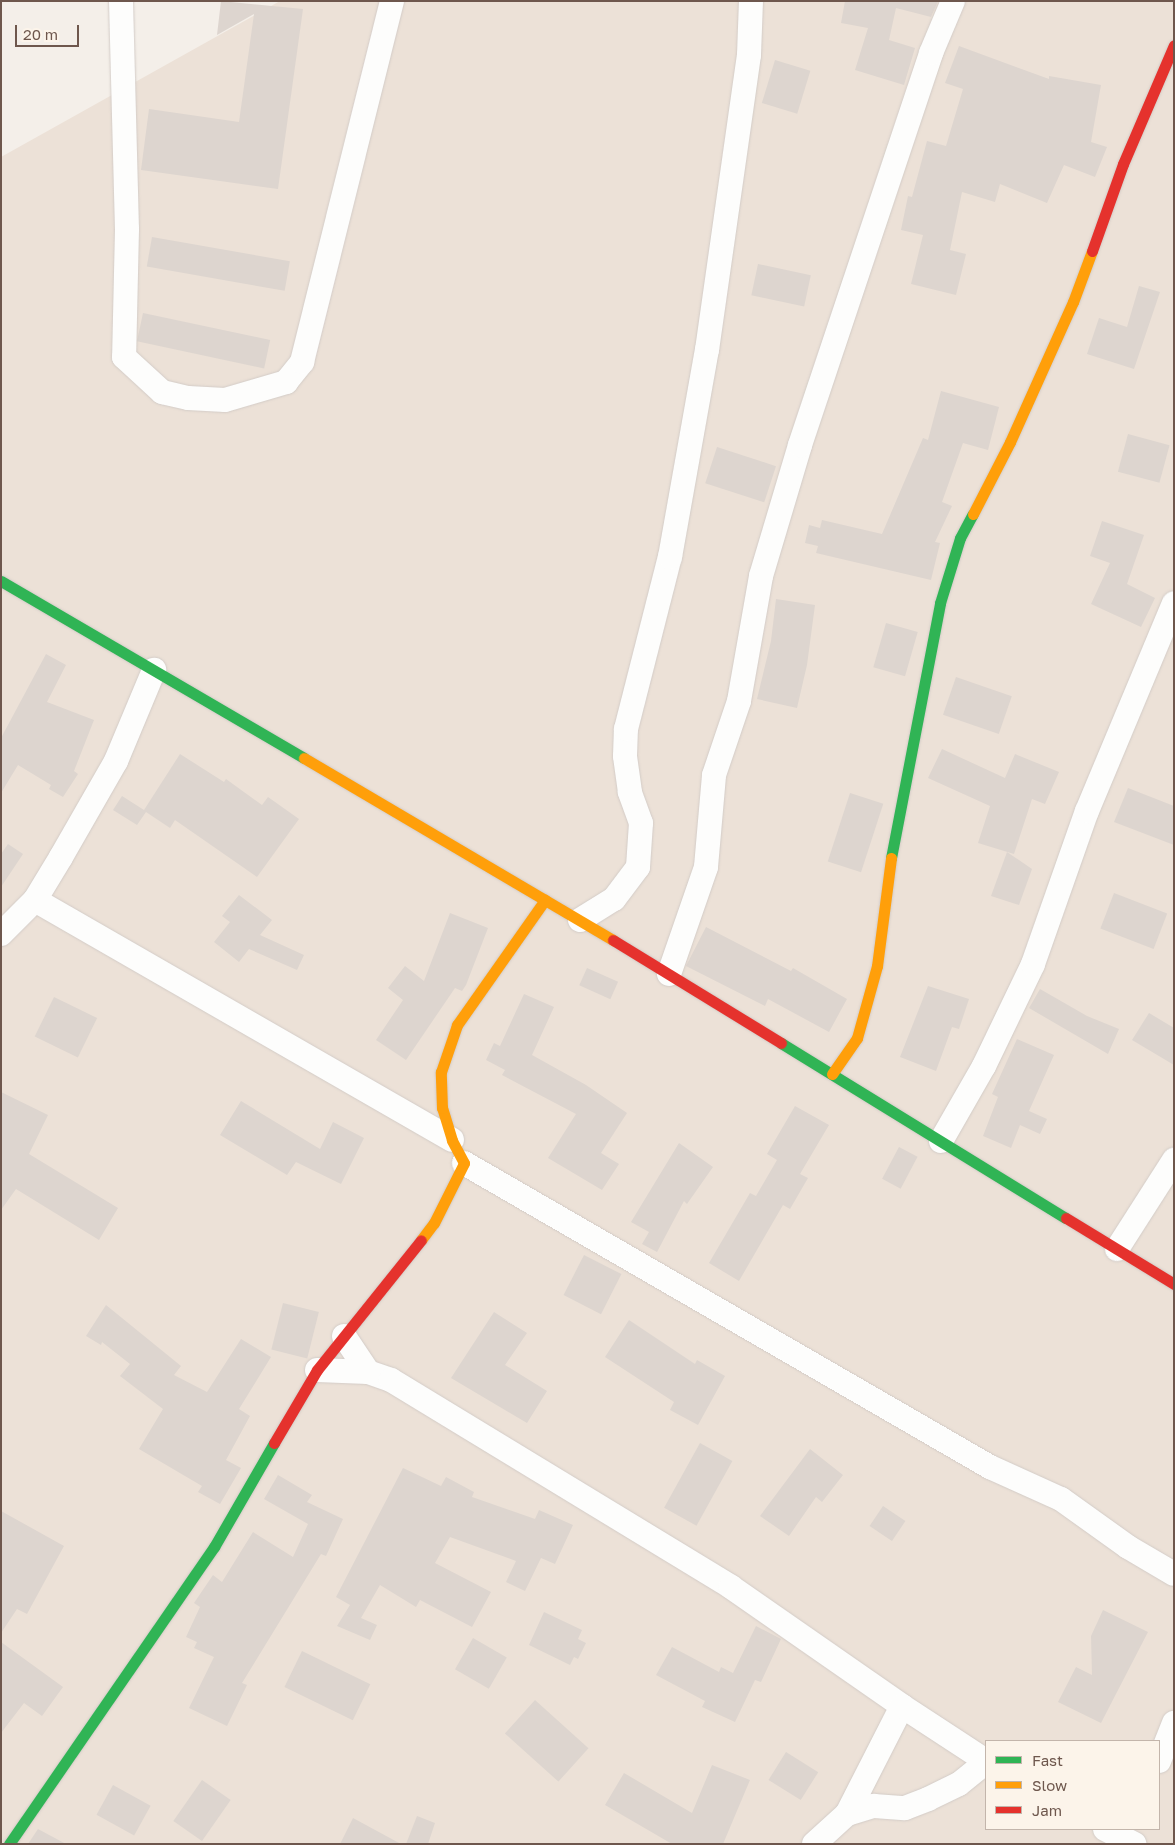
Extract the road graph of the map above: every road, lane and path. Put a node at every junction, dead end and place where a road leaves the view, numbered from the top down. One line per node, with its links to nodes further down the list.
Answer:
1 (121, 1): 2 (street)
2 (392, 1)
3 (751, 1): 11 (street)
4 (952, 1): 13 (street)
5 (1174, 45): 14 (street)
6 (1, 581): 8 (street)
7 (1174, 604): 16 (street)
8 (154, 670): 9 (street); 10 (street)
9 (36, 900): 12 (street); 15 (street)
10 (545, 900): 11 (street); 15 (street)
11 (580, 920): 13 (street)
12 (1, 934)
13 (669, 974): 14 (street)
14 (832, 1074): 16 (street)
15 (452, 1140): 18 (street)
16 (942, 1141): 19 (street)
17 (1174, 1160): 19 (street)
18 (464, 1163): 21 (street); 24 (street)
19 (1117, 1249): 20 (street)
20 (1174, 1284)
21 (344, 1336): 22 (street); 23 (street)
22 (317, 1370): 23 (street); 32 (street)
23 (368, 1372): 25 (street)
24 (1174, 1574)
25 (902, 1706): 28 (street); 30 (street)
26 (1174, 1723): 27 (street)
27 (1160, 1758)
28 (985, 1760)
29 (985, 1762): 30 (street)
30 (846, 1814): 33 (street)
31 (1107, 1830): 34 (street)
32 (8, 1844)
33 (814, 1844)
34 (1134, 1844)

